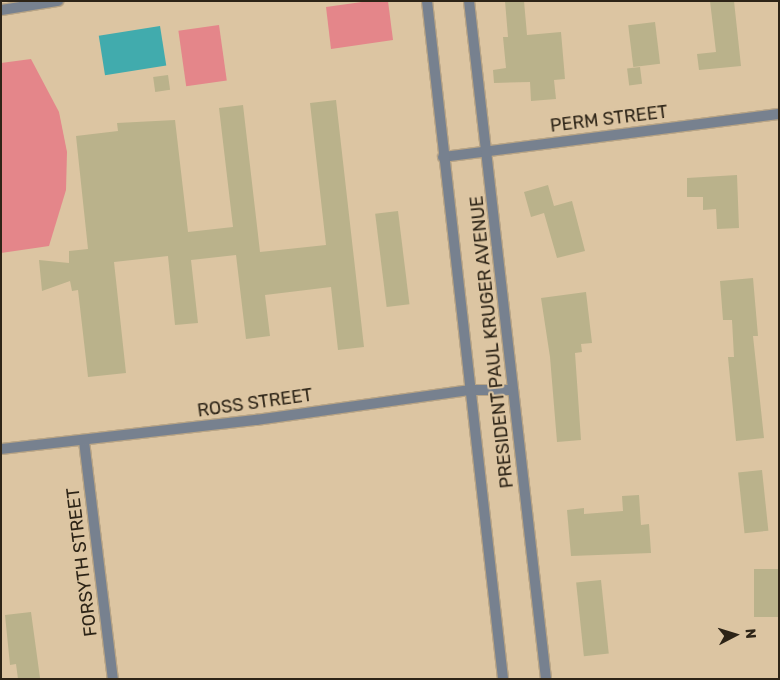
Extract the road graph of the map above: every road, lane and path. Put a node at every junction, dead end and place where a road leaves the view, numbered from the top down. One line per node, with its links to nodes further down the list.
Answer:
1 (58, 1): 4 (street)
2 (427, 1): 7 (street, PRESIDENT PAUL KRUGER AVENUE)
3 (469, 1): 6 (street, PRESIDENT PAUL KRUGER AVENUE)
4 (6, 6)
5 (779, 114): 6 (street, PERM STREET)
6 (487, 152): 7 (street, PERM STREET); 9 (street, PRESIDENT PAUL KRUGER AVENUE)
7 (443, 157): 8 (street, PRESIDENT PAUL KRUGER AVENUE)
8 (470, 390): 9 (street, ROSS STREET); 10 (street, ROSS STREET); 13 (street, PRESIDENT PAUL KRUGER AVENUE)
9 (513, 390): 14 (street, PRESIDENT PAUL KRUGER AVENUE)
10 (84, 441): 11 (street, ROSS STREET); 12 (street, FORSYTH STREET)
11 (1, 449)
12 (113, 679)
13 (503, 679)
14 (546, 679)

